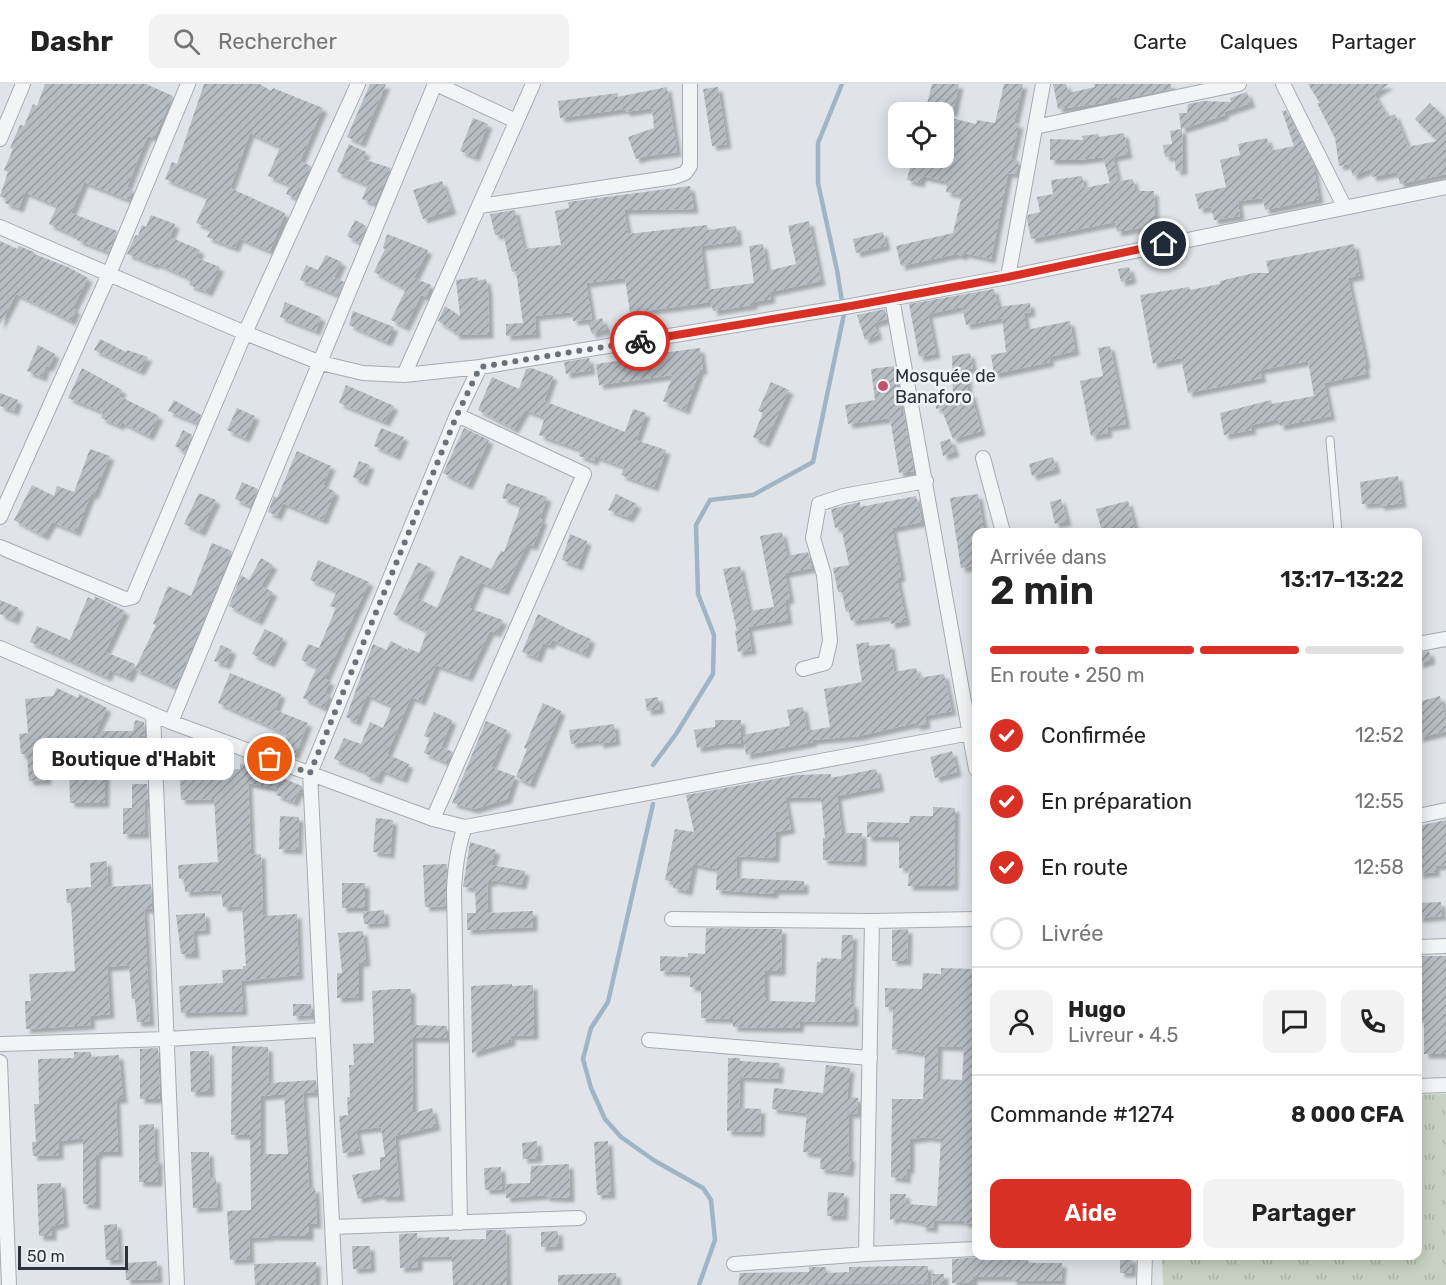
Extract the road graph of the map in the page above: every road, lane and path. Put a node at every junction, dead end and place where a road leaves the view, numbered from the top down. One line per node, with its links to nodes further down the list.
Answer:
1 (22, 84): 12 (street)
2 (188, 84): 17 (street)
3 (358, 84): 20 (street)
4 (436, 84): 10 (street); 21 (street)
5 (533, 84): 10 (street)
6 (690, 84): 14 (street)
7 (1043, 84): 11 (street)
8 (1239, 84): 11 (street)
9 (1283, 84): 15 (street)
10 (516, 121): 14 (street)
11 (1035, 126): 18 (street)
12 (0, 139)
13 (1446, 187): 15 (street)
14 (480, 206): 23 (street)
15 (1344, 206): 18 (street)
16 (0, 227): 17 (street)
17 (109, 274): 20 (street); 28 (street)
18 (1008, 277): 19 (street)
19 (892, 298): 22 (street); 27 (street)
20 (245, 333): 21 (street); 31 (street)
21 (321, 363): 23 (street); 37 (street)
22 (480, 367): 23 (street); 24 (street)
23 (404, 375)
24 (457, 415): 40 (street); 43 (street)
25 (1330, 440): 30 (lane)
26 (983, 458): 29 (street)
27 (926, 481): 35 (street); 38 (street)
28 (0, 517)
29 (1002, 528)
30 (1338, 528)
31 (0, 547)
32 (1446, 639): 33 (street)
33 (1422, 643)
34 (0, 648): 36 (street)
35 (802, 669)
36 (153, 714): 37 (street); 51 (street)
37 (171, 722): 40 (street)
38 (972, 722)
39 (972, 732): 44 (street)
40 (310, 773): 43 (street); 50 (street)
41 (1446, 810): 42 (street)
42 (1422, 815)
43 (433, 819): 44 (street)
44 (465, 827): 59 (street)
45 (672, 919): 47 (street)
46 (972, 919): 47 (street)
47 (872, 921): 54 (street)
48 (1446, 946): 49 (street)
49 (1422, 947)
50 (321, 1030): 51 (street); 60 (street)
51 (167, 1039): 53 (street); 66 (street)
52 (649, 1040): 54 (street)
53 (0, 1044)
54 (870, 1058): 62 (street)
55 (0, 1062): 65 (street)
56 (1446, 1085): 57 (street)
57 (1422, 1086)
58 (579, 1218): 59 (street)
59 (460, 1223): 60 (street)
60 (332, 1227): 67 (street)
61 (972, 1249): 62 (street)
62 (866, 1254): 64 (street)
63 (1145, 1260): 68 (street)
64 (734, 1264)
65 (9, 1285)
66 (177, 1285)
67 (335, 1285)
68 (1144, 1285)

